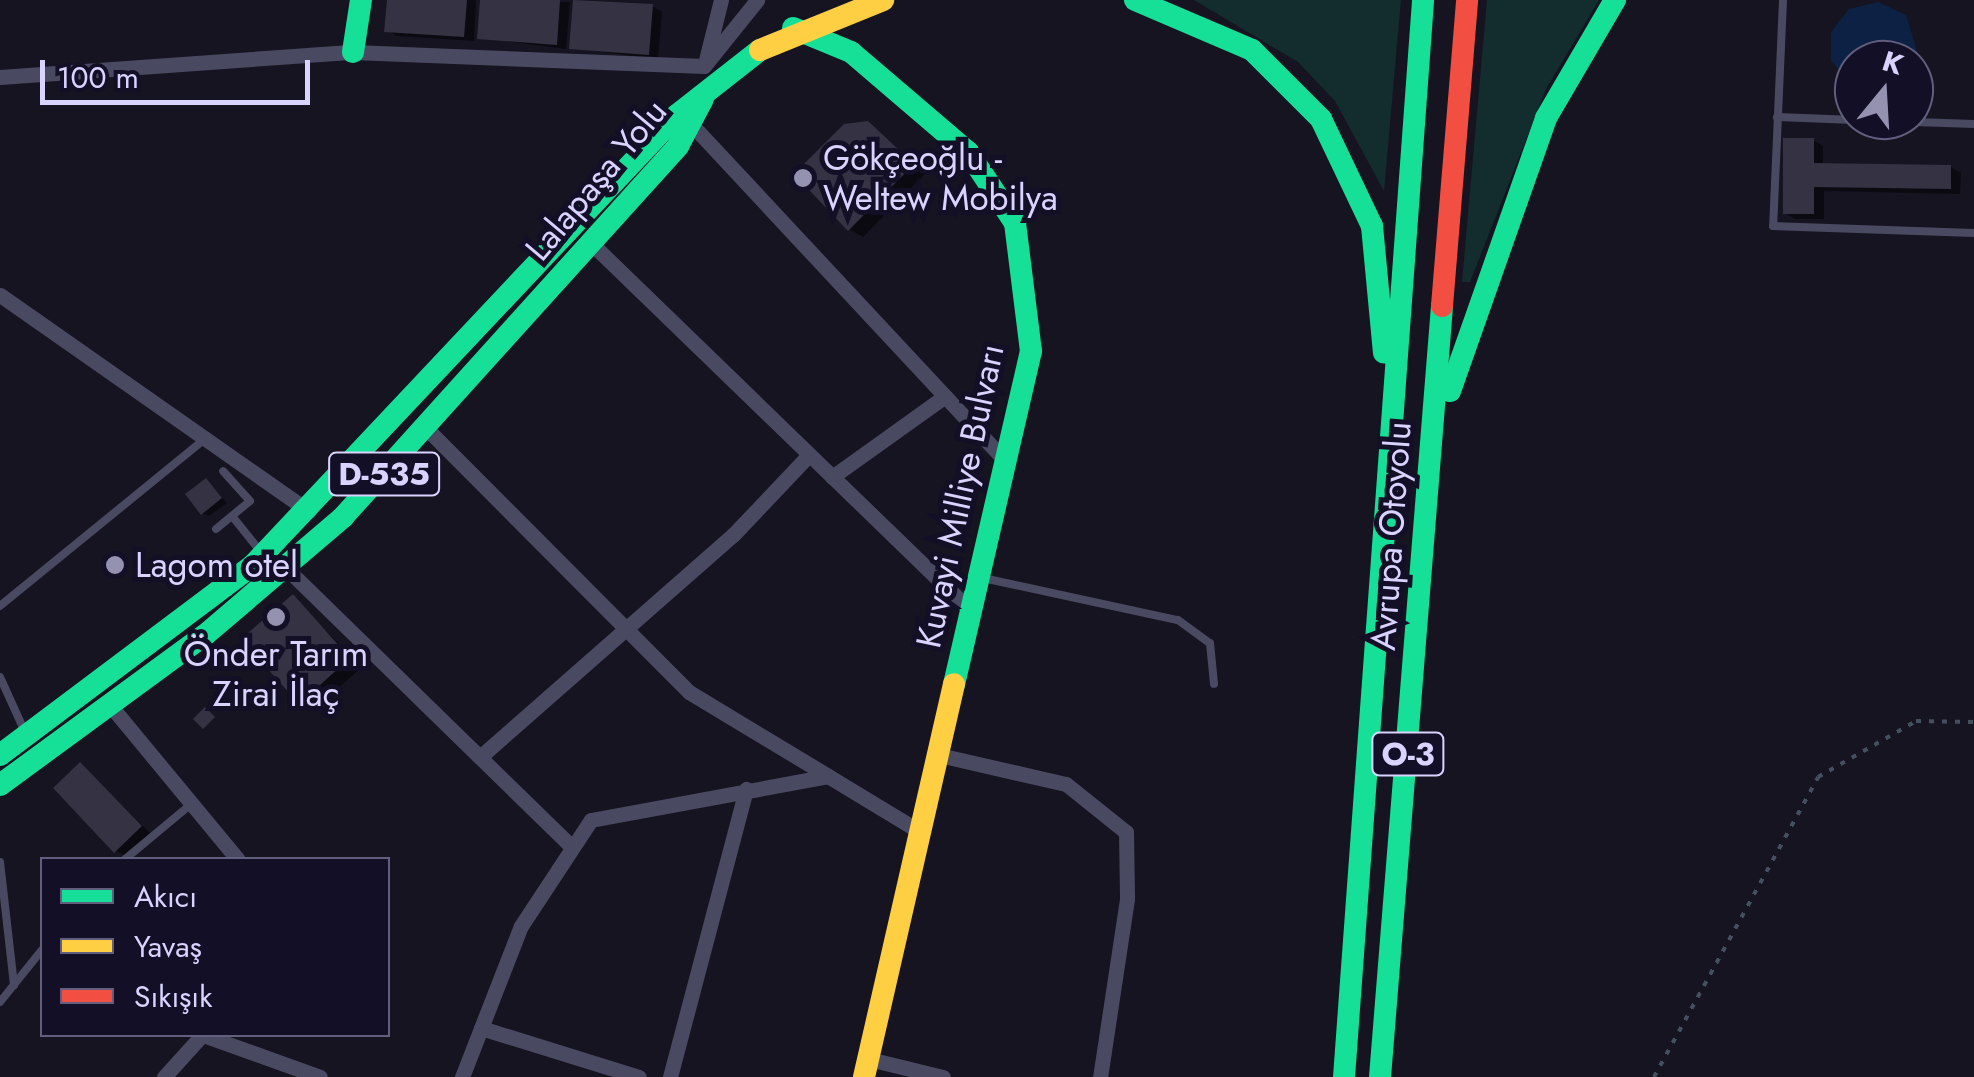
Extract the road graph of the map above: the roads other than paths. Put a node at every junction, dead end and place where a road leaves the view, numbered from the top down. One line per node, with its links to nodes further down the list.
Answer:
1 (361, 0): 11 (main road)
2 (720, 0): 12 (street)
3 (757, 0): 12 (street)
4 (884, 0): 10 (main road, D-535)
5 (1134, 0): 26 (main road)
6 (1424, 0): 26 (main road, Avrupa Otoyolu / O-3)
7 (1467, 0): 25 (main road, Avrupa Otoyolu / O-3)
8 (1615, 0): 25 (main road)
9 (1782, 0): 15 (lane)
10 (793, 28): 14 (main road, D-535); 29 (main road, Kuvayi Milliye Bulvarı)
11 (353, 52): 12 (street); 13 (street)
12 (704, 66): 14 (street)
13 (0, 77)
14 (707, 95): 19 (main road, Lalapaşa Yolu / D-535); 32 (main road, Lalapaşa Yolu / D-535)
15 (1778, 117): 16 (lane); 20 (lane)
16 (1834, 119)
17 (1934, 123): 18 (lane)
18 (1974, 124)
19 (693, 126): 21 (main road, Lalapaşa Yolu / D-535); 23 (street)
20 (1974, 233)
21 (591, 244): 24 (main road, Lalapaşa Yolu / D-535); 28 (street)
22 (0, 295): 27 (street)
23 (945, 396): 29 (street); 31 (street)
24 (425, 427): 36 (main road, Lalapaşa Yolu / D-535); 40 (street)
25 (1434, 431): 72 (main road, Avrupa Otoyolu / O-3)
26 (1395, 432): 71 (main road, Avrupa Otoyolu / O-3)
27 (206, 438): 32 (street); 38 (lane)
28 (809, 456): 31 (street); 40 (street)
29 (1005, 461): 37 (main road, Kuvayi Milliye Bulvarı)
30 (223, 472): 33 (lane)
31 (832, 477): 39 (street)
32 (309, 511): 35 (main road, Lalapaşa Yolu / D-535)
33 (232, 516): 34 (lane); 35 (lane)
34 (216, 529)
35 (263, 555): 44 (main road, Lalapaşa Yolu / D-535)
36 (287, 569): 43 (main road, Lalapaşa Yolu / D-535); 47 (street)
37 (978, 578): 39 (main road, Kuvayi Milliye Bulvarı); 42 (lane)
38 (0, 606)
39 (971, 611): 46 (main road, Kuvayi Milliye Bulvarı)
40 (632, 627): 47 (street); 48 (street)
41 (0, 676): 44 (lane)
42 (1214, 684)
43 (110, 705): 49 (main road, Lalapaşa Yolu / D-535); 51 (street)
44 (26, 735): 45 (main road, Lalapaşa Yolu / D-535)
45 (0, 754)
46 (939, 755): 52 (main road, Kuvayi Milliye Bulvarı); 70 (street)
47 (480, 757): 53 (street)
48 (828, 776): 50 (street); 52 (street)
49 (0, 784)
50 (746, 790): 53 (street); 68 (street)
51 (192, 803): 54 (lane); 55 (street)
52 (922, 833): 63 (main road, Kuvayi Milliye Bulvarı)
53 (572, 846): 60 (street)
54 (128, 857)
55 (236, 857)
56 (0, 862): 58 (lane)
57 (40, 952): 58 (lane)
58 (14, 985): 59 (lane)
59 (0, 1002)
60 (482, 1028): 66 (street); 67 (street)
61 (201, 1037): 64 (street)
62 (209, 1037): 65 (street)
63 (866, 1068): 69 (street)
64 (164, 1077)
65 (320, 1077)
66 (462, 1077)
67 (639, 1077)
68 (670, 1077)
69 (943, 1077)
70 (1100, 1077)
71 (1344, 1077)
72 (1380, 1077)

